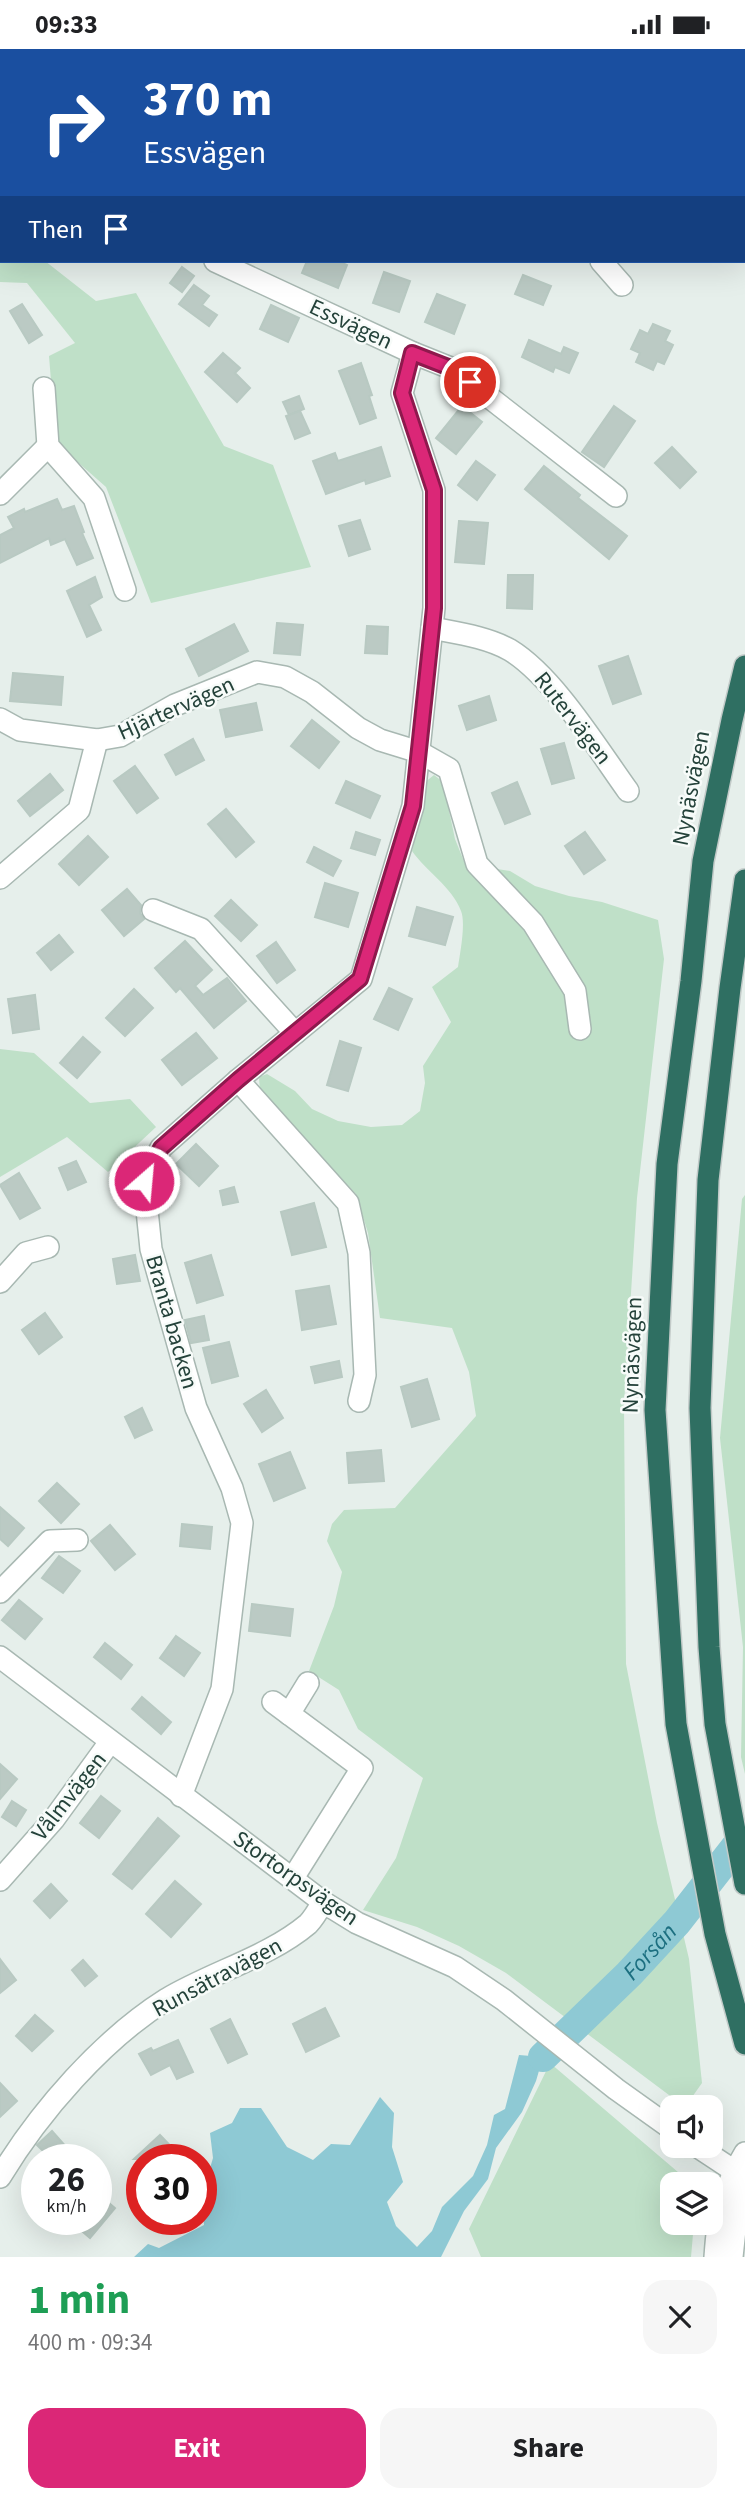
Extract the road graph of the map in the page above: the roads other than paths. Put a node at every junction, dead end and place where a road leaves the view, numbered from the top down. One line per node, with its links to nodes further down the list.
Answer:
1 (219, 263): 4 (street, Essvägen)
2 (603, 263): 3 (street)
3 (622, 285)
4 (412, 353): 8 (street, Essvägen); 10 (street, Branta backen)
5 (44, 388): 6 (street)
6 (48, 446): 7 (street); 9 (street)
7 (0, 494)
8 (616, 496)
9 (125, 590)
10 (432, 628): 14 (street, Branta backen); 15 (street, Rutervägen)
11 (745, 666): 35 (highway, Nynäsvägen)
12 (0, 719): 13 (street, Hjärtervägen)
13 (97, 740): 14 (street, Hjärtervägen); 16 (street)
14 (419, 752): 19 (street, Hjärtervägen); 20 (street, Branta backen)
15 (628, 791)
16 (0, 878)
17 (745, 880): 33 (highway)
18 (153, 909): 20 (street)
19 (580, 1029)
20 (295, 1033): 21 (street, Branta backen)
21 (238, 1080): 24 (street); 30 (street, Branta backen)
22 (48, 1247): 23 (street)
23 (0, 1282)
24 (359, 1401)
25 (77, 1540): 26 (street)
26 (0, 1592)
27 (0, 1657): 29 (street, Stortorpsvägen)
28 (308, 1683): 31 (street)
29 (110, 1742): 30 (street, Stortorpsvägen); 32 (street, Vålmvägen)
30 (181, 1796): 31 (street, Stortorpsvägen)
31 (293, 1878): 34 (street, Stortorpsvägen)
32 (0, 1880)
33 (745, 1884)
34 (323, 1902): 36 (street, Stortorpsvägen); 40 (street, Runsätravägen)
35 (745, 2045)
36 (660, 2120)
37 (745, 2153): 39 (street)
38 (714, 2158): 39 (street)
39 (739, 2175): 42 (street)
40 (0, 2177)
41 (745, 2190): 43 (street)
42 (715, 2257)
43 (732, 2257)

